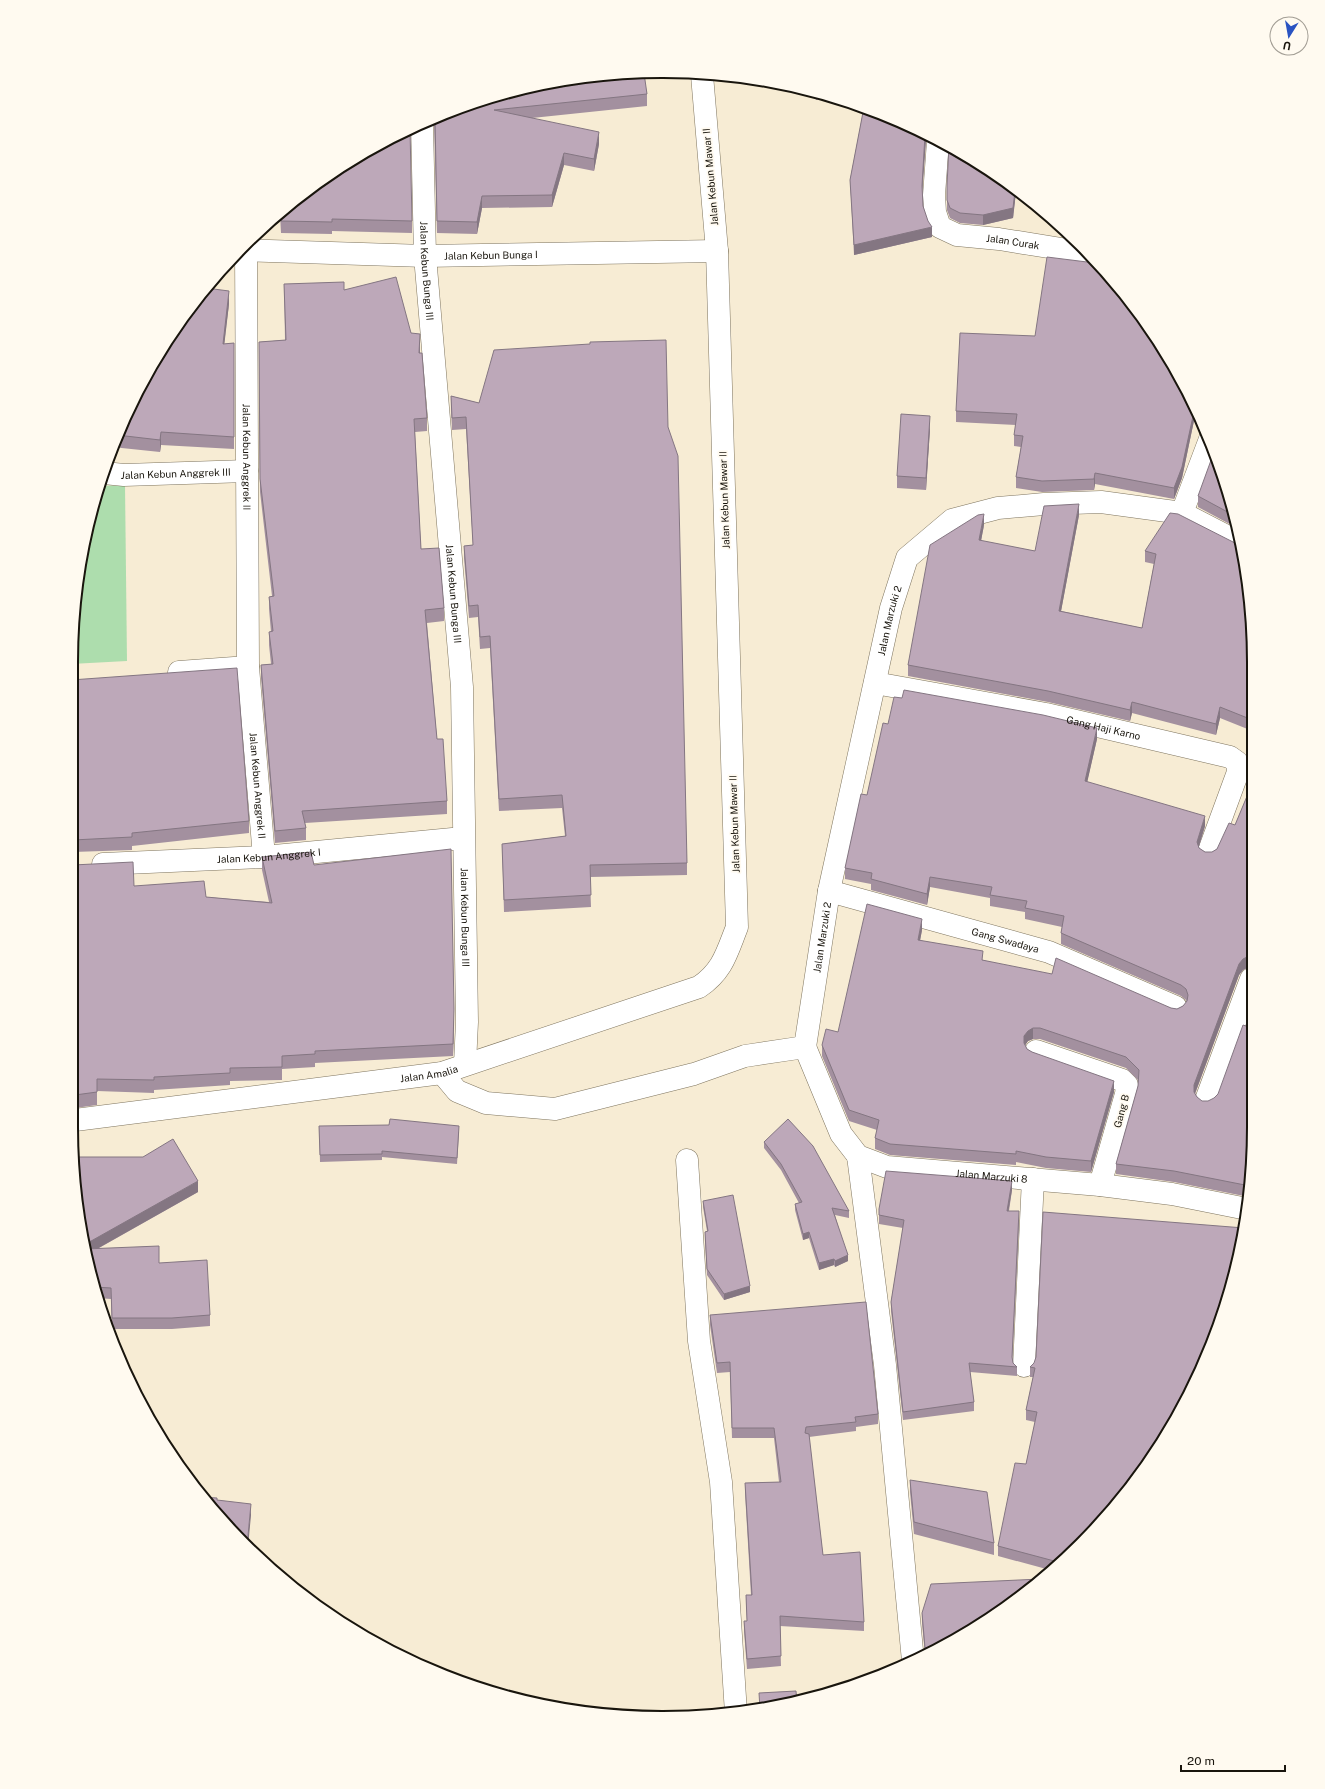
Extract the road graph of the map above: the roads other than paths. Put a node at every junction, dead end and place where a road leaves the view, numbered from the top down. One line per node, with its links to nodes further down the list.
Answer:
1 (702, 79): 5 (street, Jalan Kebun Mawar II)
2 (422, 130): 8 (street, Jalan Kebun Bunga III)
3 (938, 147): 6 (street, Jalan Curak)
4 (249, 249): 8 (street, Jalan Kebun Bunga I)
5 (717, 251): 8 (street, Jalan Kebun Bunga I); 22 (street, Jalan Kebun Mawar II)
6 (1079, 252)
7 (244, 254): 10 (street, Jalan Kebun Anggrek II)
8 (425, 256): 17 (street, Jalan Kebun Bunga III)
9 (1206, 448): 12 (street)
10 (247, 471): 11 (street, Jalan Kebun Anggrek III); 14 (street, Jalan Kebun Anggrek II)
11 (110, 474)
12 (1182, 513): 13 (street, Jalan Marzuki 2); 16 (street, Jalan Marzuki 2)
13 (1234, 540)
14 (248, 667): 15 (street); 19 (street, Jalan Kebun Anggrek II)
15 (158, 674)
16 (875, 684): 18 (street, Gang Haji Karno); 21 (street, Jalan Marzuki 2)
17 (463, 838): 19 (street, Jalan Kebun Anggrek I); 27 (street, Jalan Kebun Bunga III)
18 (1209, 851)
19 (264, 857): 20 (street, Jalan Kebun Anggrek I)
20 (81, 865)
21 (828, 891): 24 (street, Gang Swadaya); 25 (street, Jalan Marzuki 2)
22 (737, 927): 27 (street, Jalan Amalia)
23 (1247, 991): 29 (street)
24 (1176, 1007)
25 (805, 1047): 28 (street); 31 (street)
26 (1036, 1051): 34 (street, Gang B)
27 (466, 1064): 28 (street, Jalan Amalia)
28 (442, 1073): 30 (street, Jalan Amalia)
29 (1206, 1100)
30 (78, 1120)
31 (858, 1156): 33 (street, Jalan Marzuki 8); 37 (street)
32 (687, 1160): 38 (street)
33 (1033, 1179): 34 (street, Jalan Marzuki 8); 36 (street)
34 (1100, 1185): 35 (street, Jalan Marzuki 8)
35 (1241, 1208)
36 (1024, 1366)
37 (912, 1655)
38 (736, 1706)

